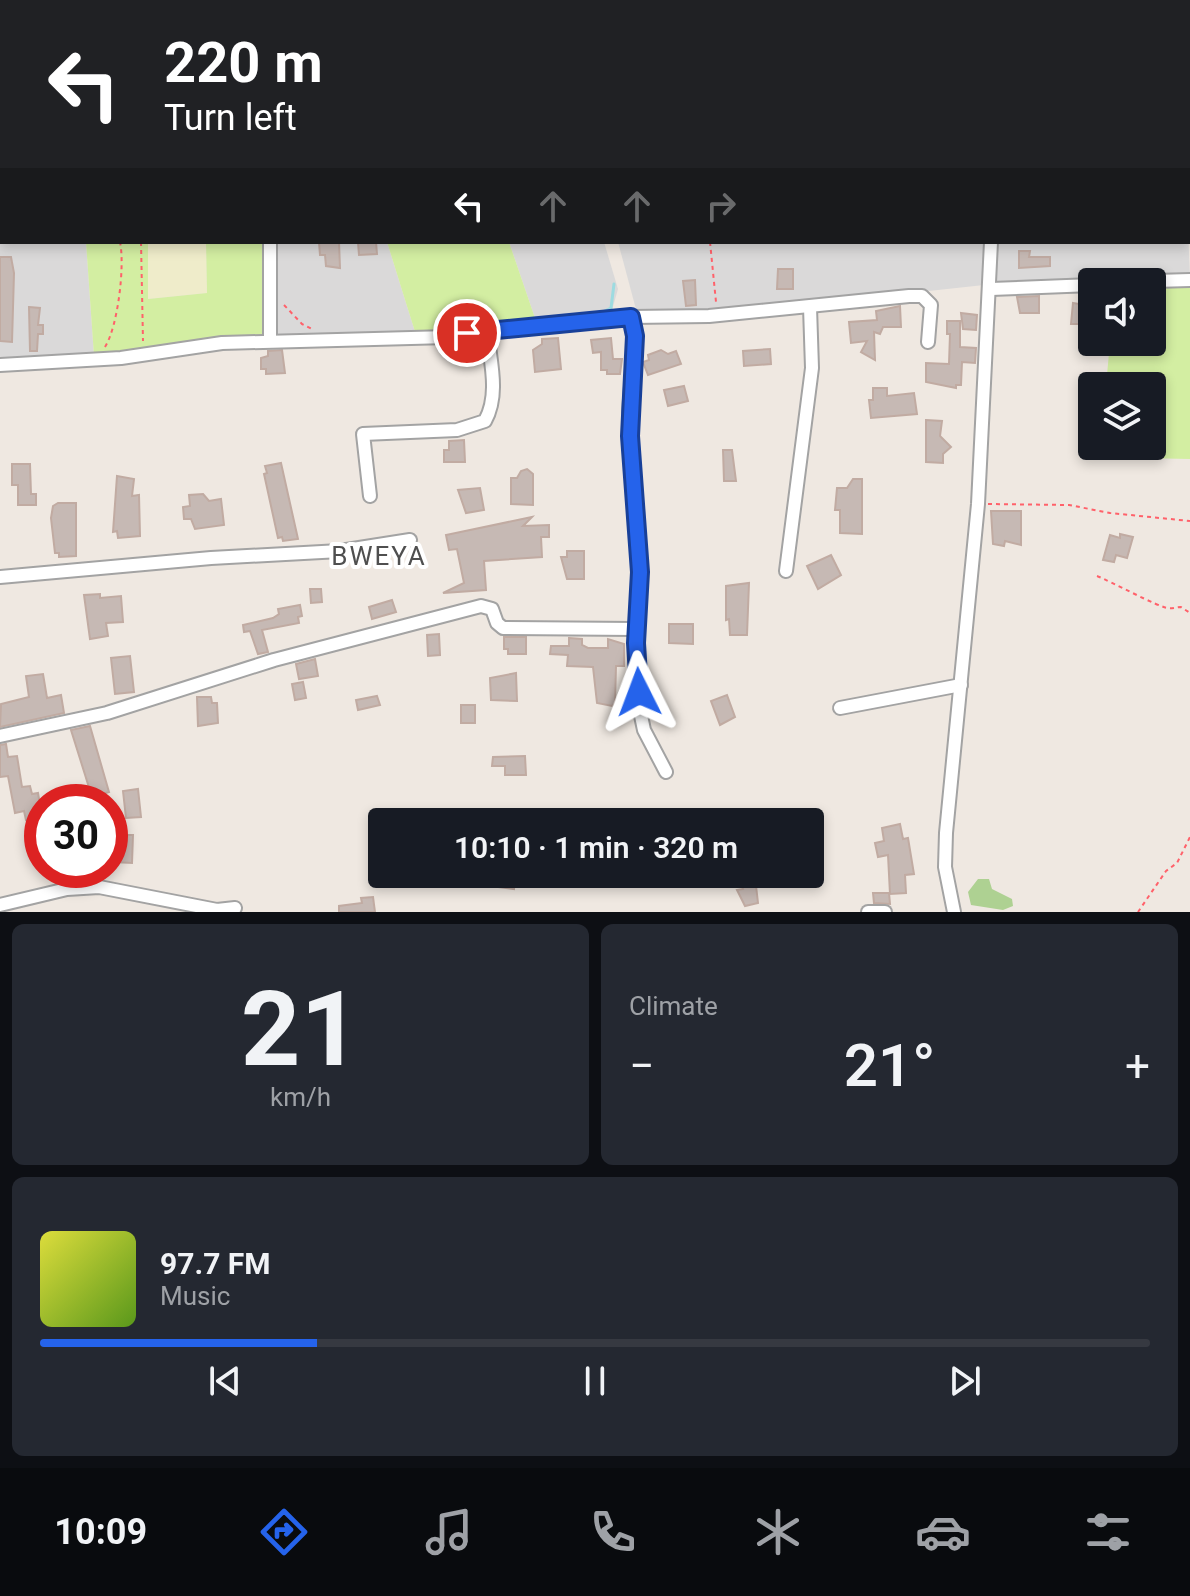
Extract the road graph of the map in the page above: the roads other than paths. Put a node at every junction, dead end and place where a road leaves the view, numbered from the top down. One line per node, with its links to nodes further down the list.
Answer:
1 (270, 244): 10 (street)
2 (991, 244): 6 (street)
3 (1190, 280): 4 (street)
4 (1166, 281)
5 (1078, 286): 6 (street)
6 (991, 289): 18 (street)
7 (810, 307): 8 (street); 11 (street); 15 (street)
8 (631, 317): 9 (street); 17 (street)
9 (487, 331): 10 (street); 13 (street)
10 (270, 341): 12 (street)
11 (928, 342)
12 (0, 365)
13 (370, 496)
14 (410, 540): 16 (street)
15 (786, 571)
16 (0, 577)
17 (636, 629): 20 (street); 21 (street)
18 (961, 685): 19 (street); 26 (street)
19 (840, 708)
20 (0, 736)
21 (666, 772)
22 (0, 905): 23 (street)
23 (235, 908)
24 (868, 912): 25 (street)
25 (885, 912)
26 (954, 912)

